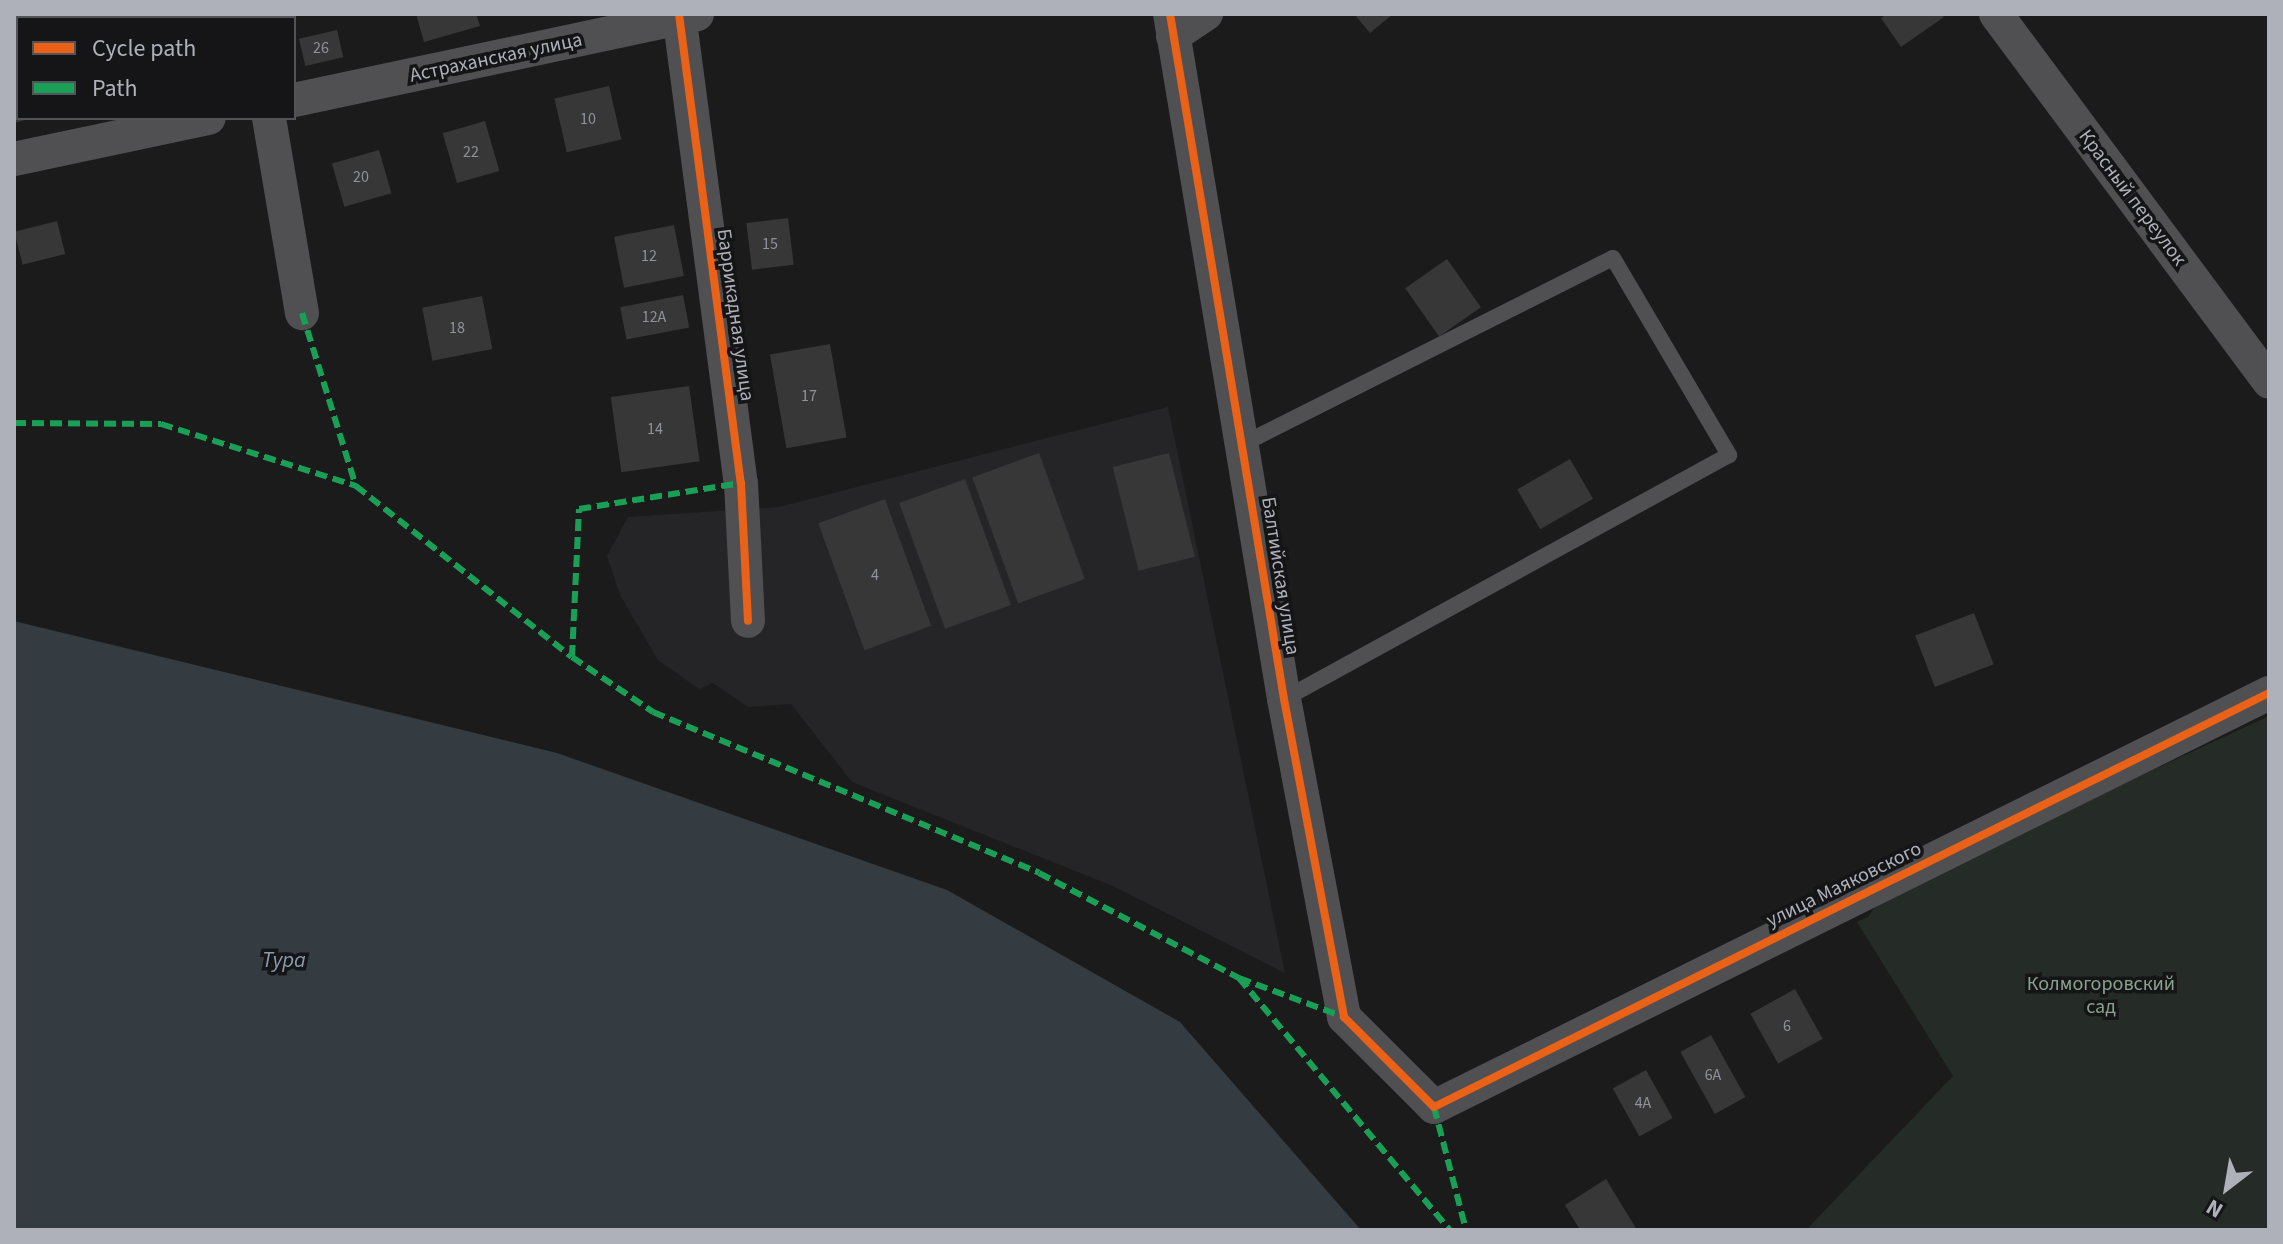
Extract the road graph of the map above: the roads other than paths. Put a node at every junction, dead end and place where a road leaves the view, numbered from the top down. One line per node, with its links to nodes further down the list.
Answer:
1 (1206, 14): 4 (street)
2 (1996, 14): 10 (street, Красный переулок)
3 (685, 16): 5 (street, Астраханская улица); 12 (street, Баррикадная улица)
4 (1172, 25): 11 (street, Балтийская улица)
5 (296, 100)
6 (199, 120): 8 (street)
7 (269, 120): 9 (street)
8 (14, 159)
9 (302, 313)
10 (2269, 382)
11 (1241, 445): 14 (street, Балтийская улица); 14 (lane)
12 (748, 621)
13 (2269, 693): 15 (street, улица Маяковского)
14 (1284, 699): 15 (street, Балтийская улица)
15 (1434, 1107)

